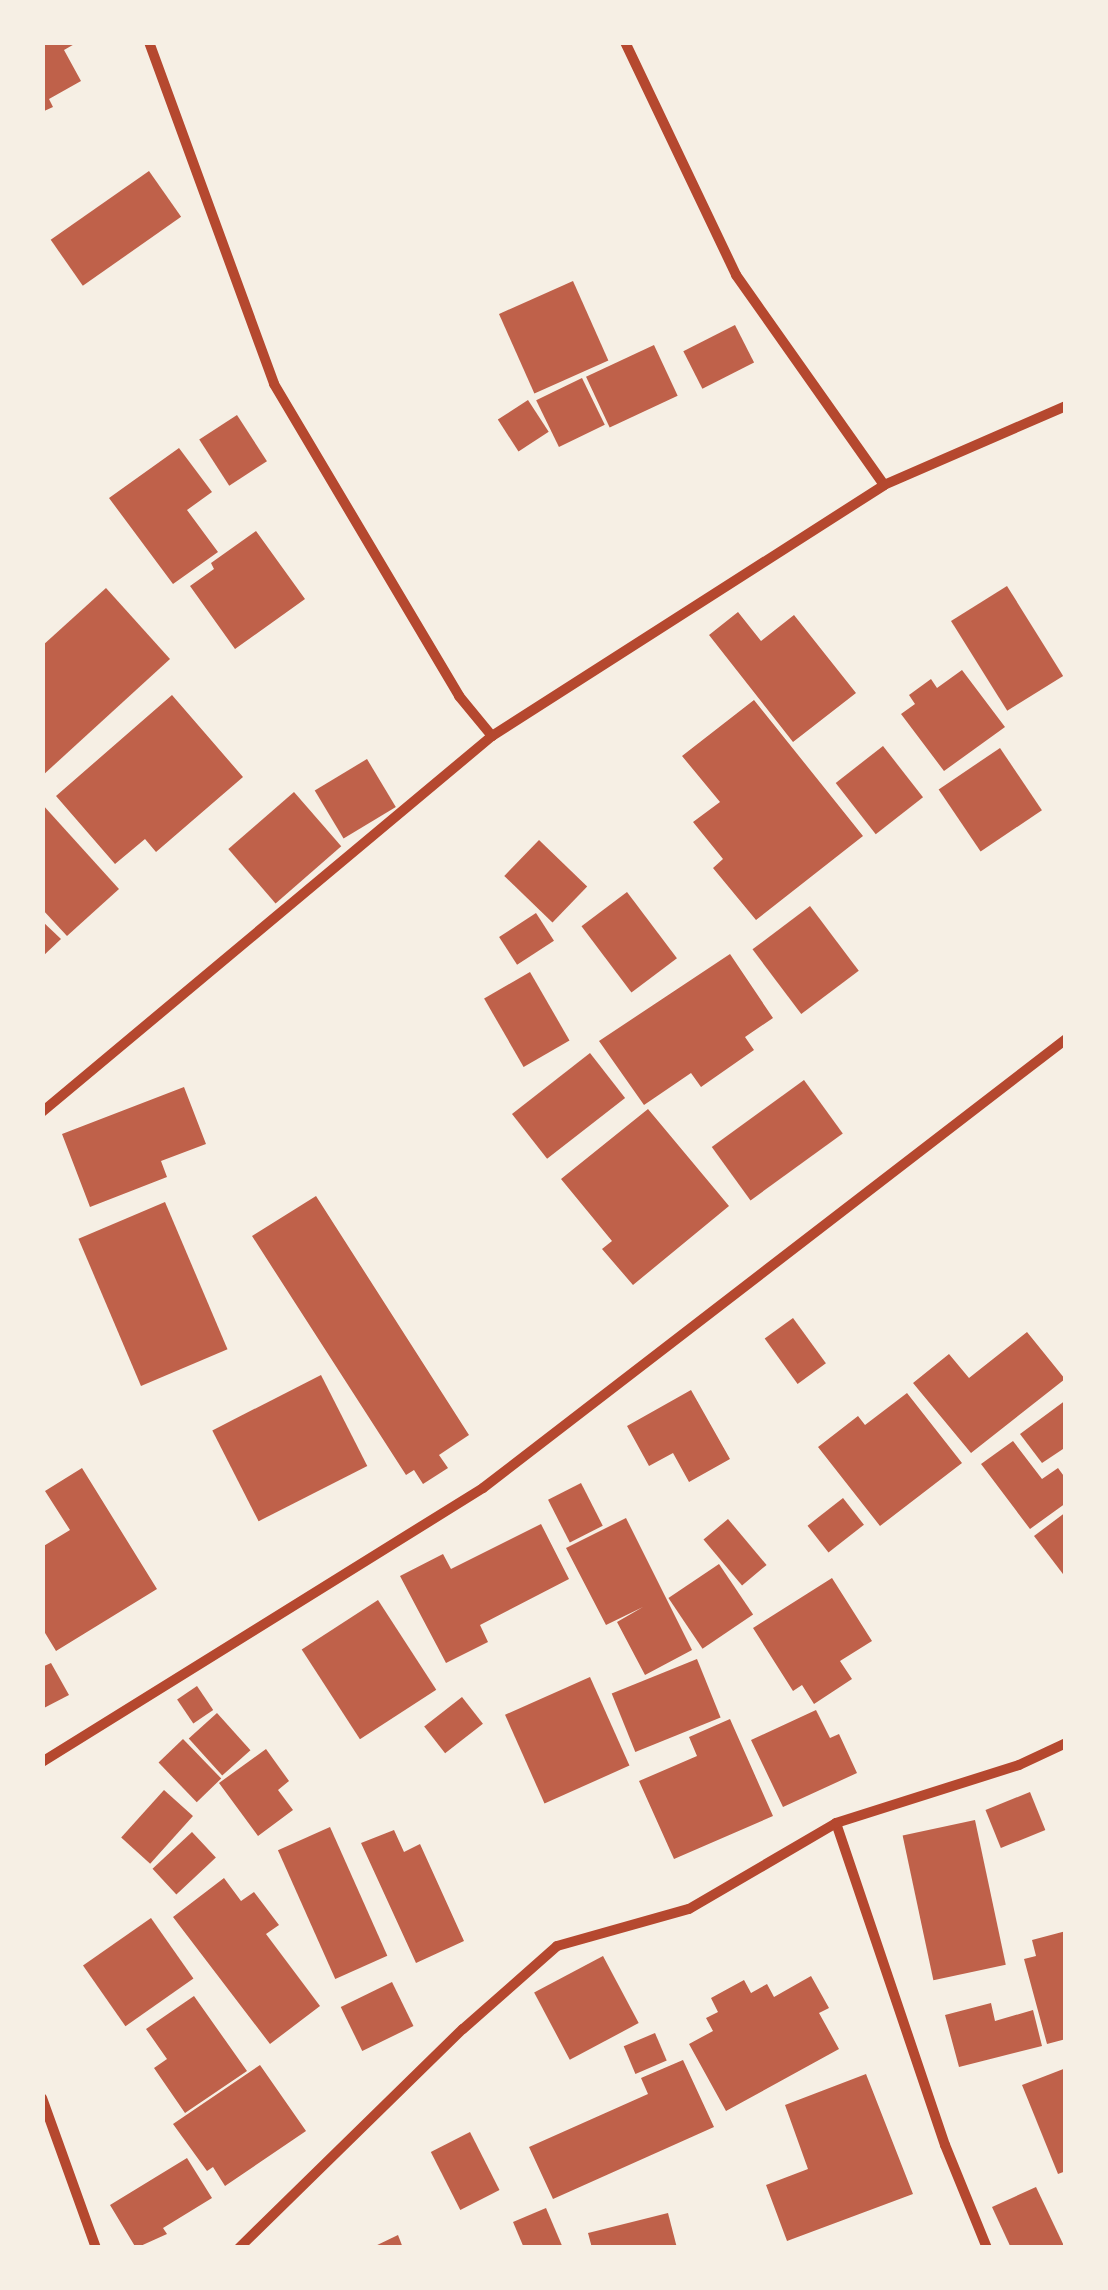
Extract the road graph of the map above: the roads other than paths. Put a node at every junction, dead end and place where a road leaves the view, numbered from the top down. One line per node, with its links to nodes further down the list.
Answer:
1 (149, 42): 5 (street)
2 (626, 42): 4 (street)
3 (1066, 406): 4 (street)
4 (884, 485): 5 (street)
5 (492, 736): 7 (street)
6 (1066, 1039): 9 (street)
7 (42, 1112)
8 (1066, 1743): 10 (street)
9 (42, 1762)
10 (836, 1823): 13 (street); 14 (street)
11 (42, 2098): 12 (street)
12 (96, 2248)
13 (239, 2248)
14 (987, 2248)

